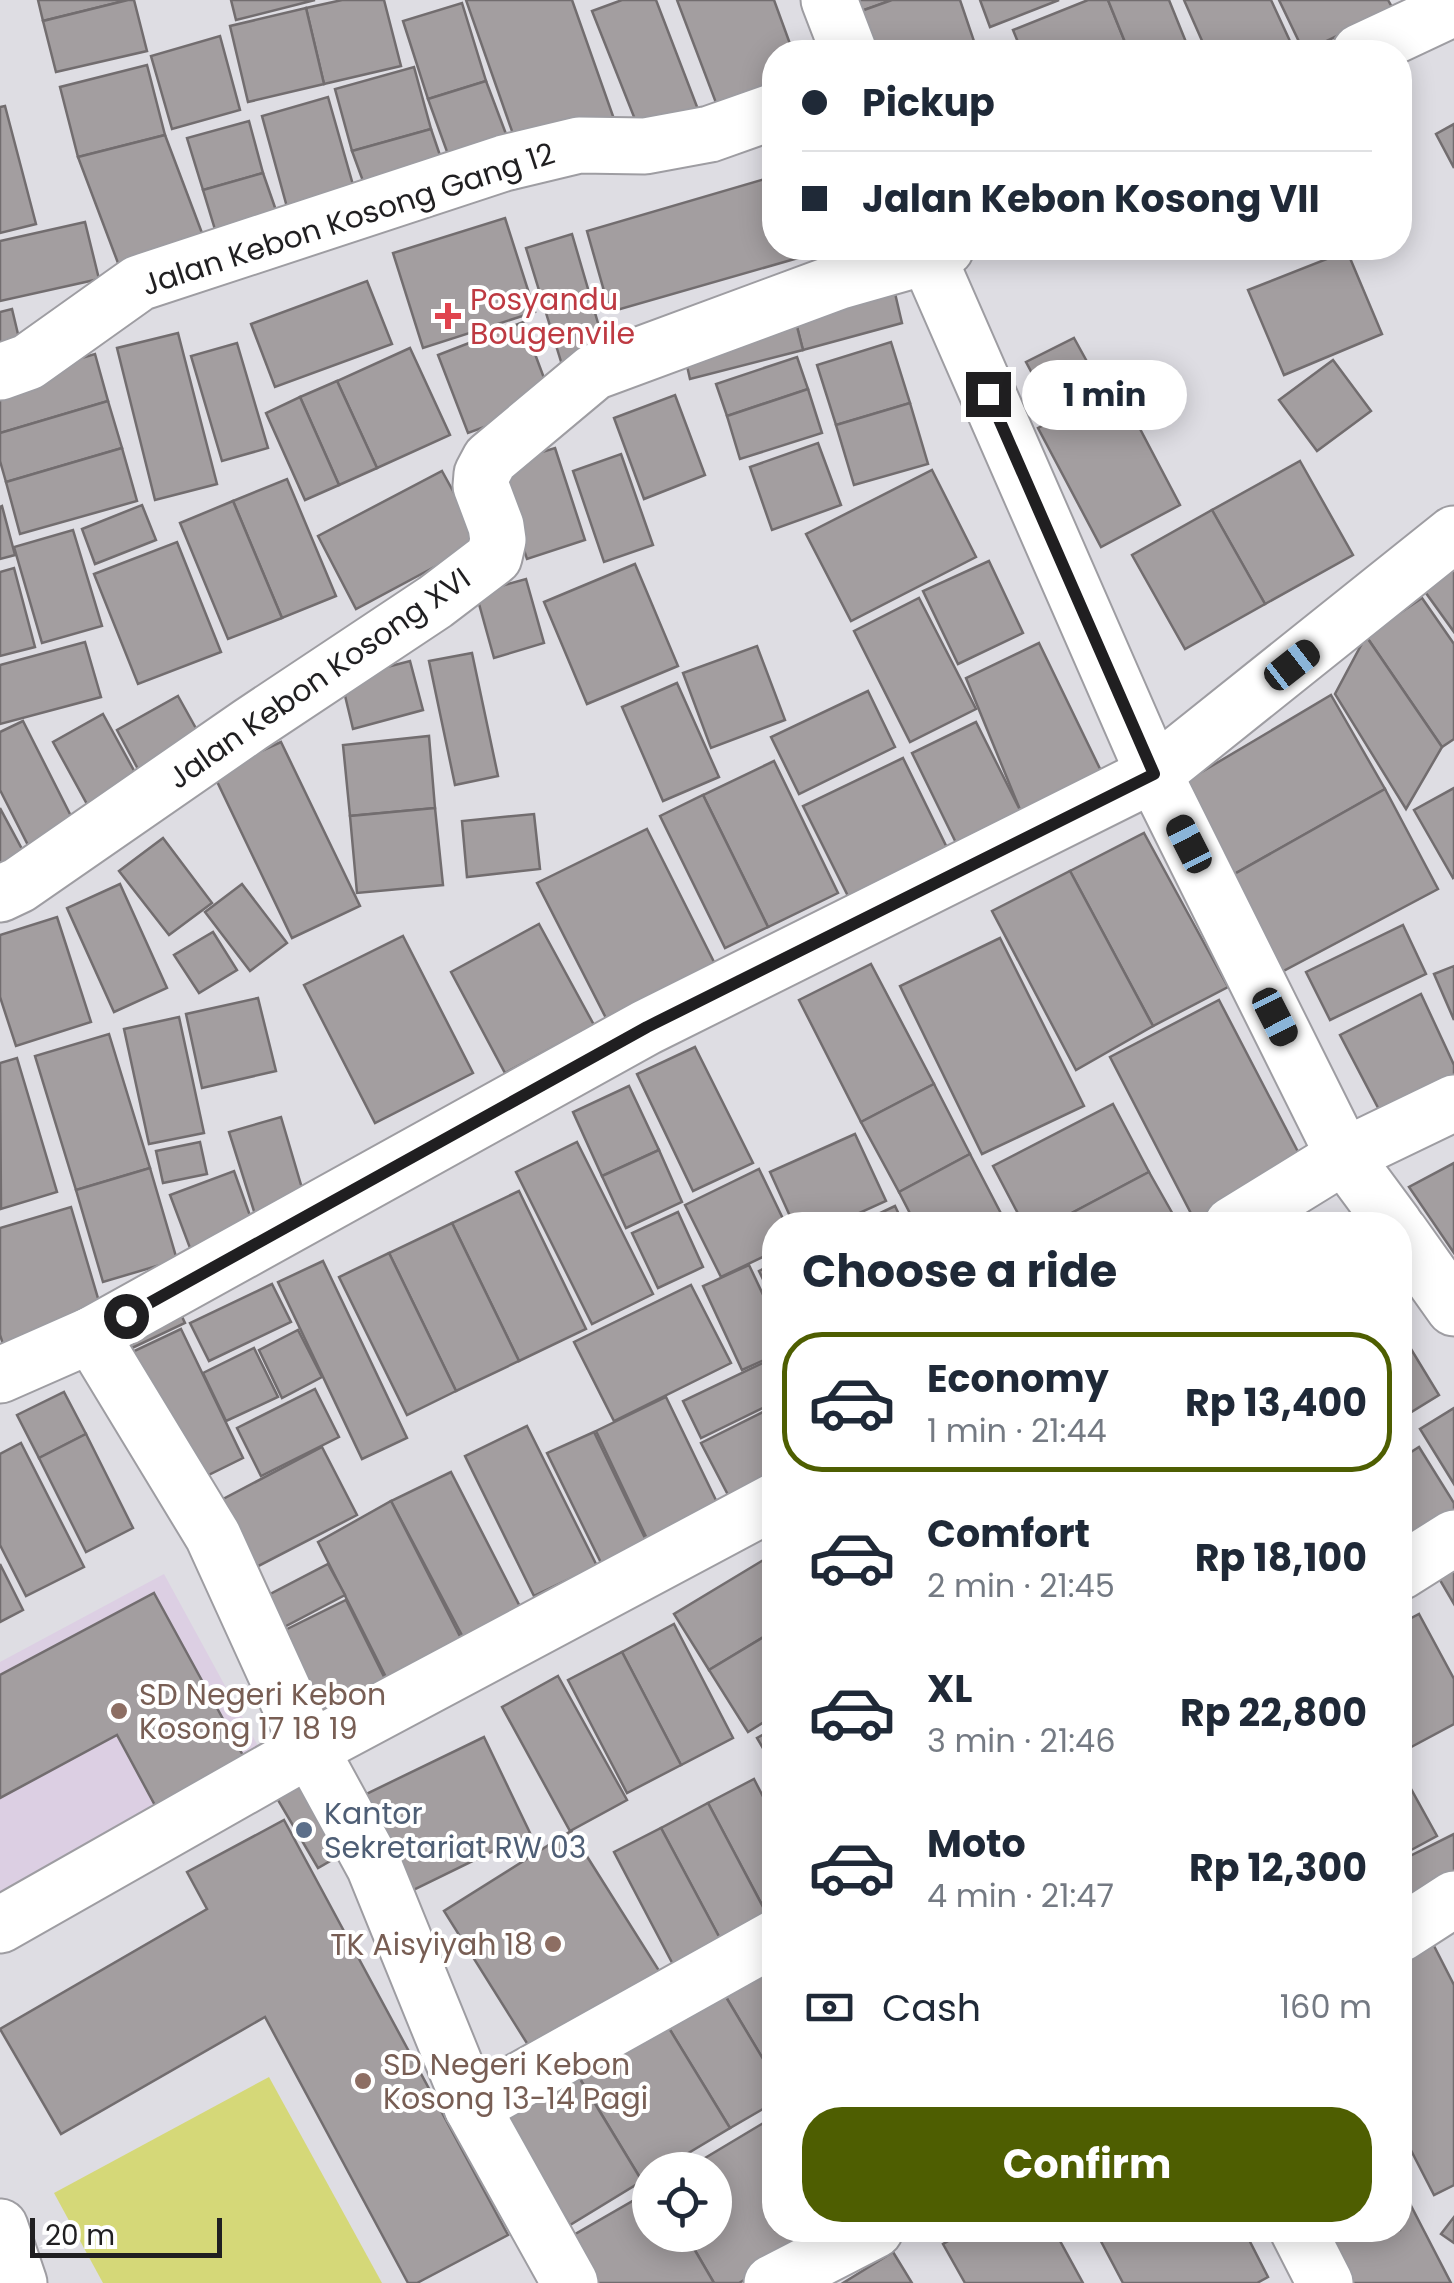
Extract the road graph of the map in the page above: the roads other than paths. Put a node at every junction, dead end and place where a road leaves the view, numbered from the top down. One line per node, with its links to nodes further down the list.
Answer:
1 (829, 0): 3 (street)
2 (1454, 8): 4 (street)
3 (844, 40)
4 (1386, 40)
5 (762, 116): 8 (street, Jalan Kebon Kosong Gang 12)
6 (904, 260): 11 (street, Jalan Kebon Kosong XVI)
7 (937, 260): 10 (street)
8 (0, 372)
9 (1454, 534): 10 (street)
10 (1154, 774): 13 (street); 18 (street)
11 (0, 894)
12 (1454, 1103): 13 (street)
13 (1344, 1156): 14 (street); 15 (street)
14 (1253, 1212)
15 (1385, 1212)
16 (1412, 1249): 17 (street)
17 (1454, 1308)
18 (91, 1335): 19 (street); 23 (street)
19 (0, 1375)
20 (762, 1508): 23 (street)
21 (1454, 1538): 22 (street)
22 (1412, 1564)
23 (310, 1749): 25 (street); 28 (street)
24 (1454, 1899): 26 (street)
25 (0, 1925)
26 (1412, 1926)
27 (762, 1945): 28 (street)
28 (472, 2107): 33 (street)
29 (0, 2227): 32 (street)
30 (852, 2242): 34 (street)
31 (1304, 2242): 35 (street)
32 (19, 2283)
33 (570, 2283)
34 (772, 2283)
35 (1324, 2283)

